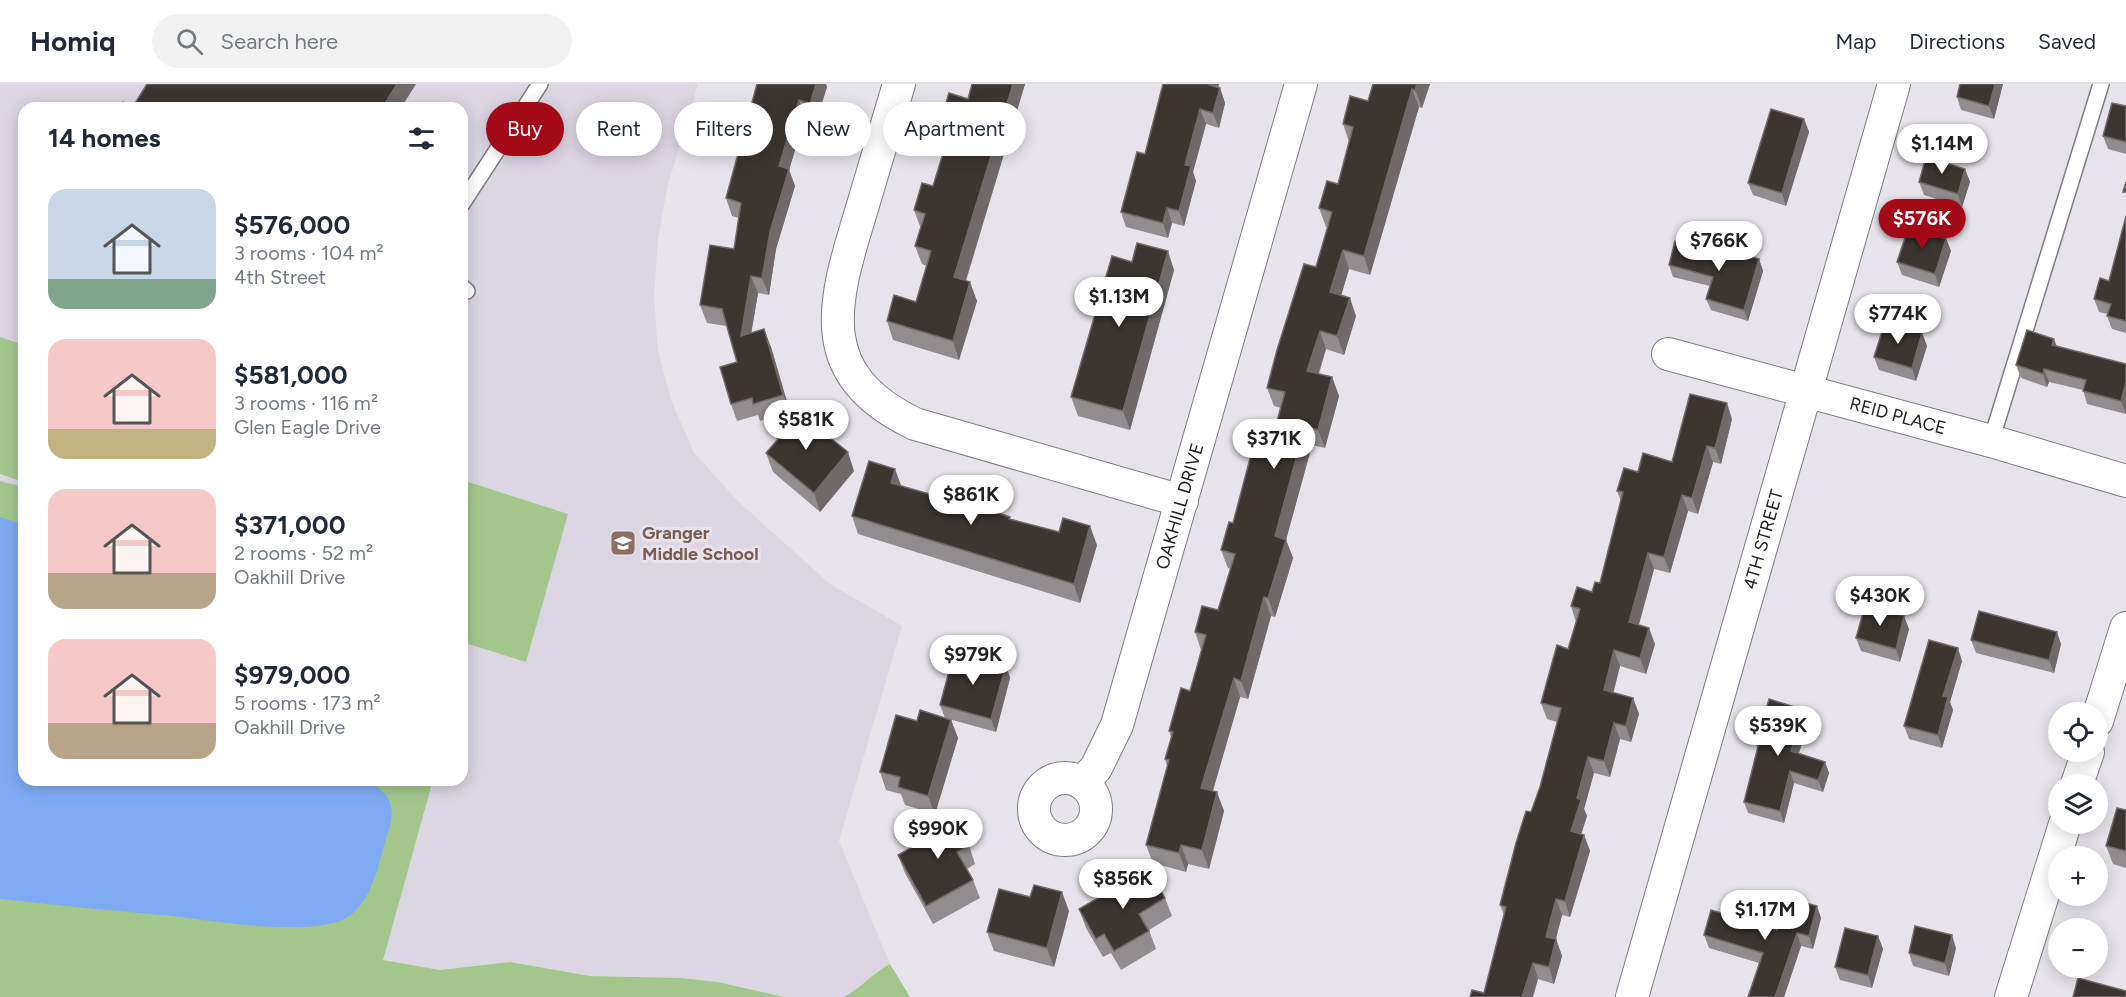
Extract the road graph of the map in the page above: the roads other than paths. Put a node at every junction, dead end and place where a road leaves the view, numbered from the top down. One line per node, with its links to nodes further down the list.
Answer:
1 (540, 84): 6 (lane)
2 (899, 84): 11 (street)
3 (1301, 84): 11 (street, OAKHILL DRIVE)
4 (1894, 84): 8 (street, 4TH STREET)
5 (2101, 84): 9 (lane)
6 (468, 195)
7 (1668, 354): 8 (street, REID PLACE)
8 (1807, 392): 9 (street, REID PLACE); 16 (street, 4TH STREET)
9 (1991, 441): 10 (street, REID PLACE)
10 (2126, 481)
11 (1182, 501): 14 (street, OAKHILL DRIVE)
12 (2126, 628): 13 (street)
13 (2103, 702)
14 (1082, 783)
15 (2062, 834): 17 (street)
16 (1632, 997)
17 (2011, 997)

